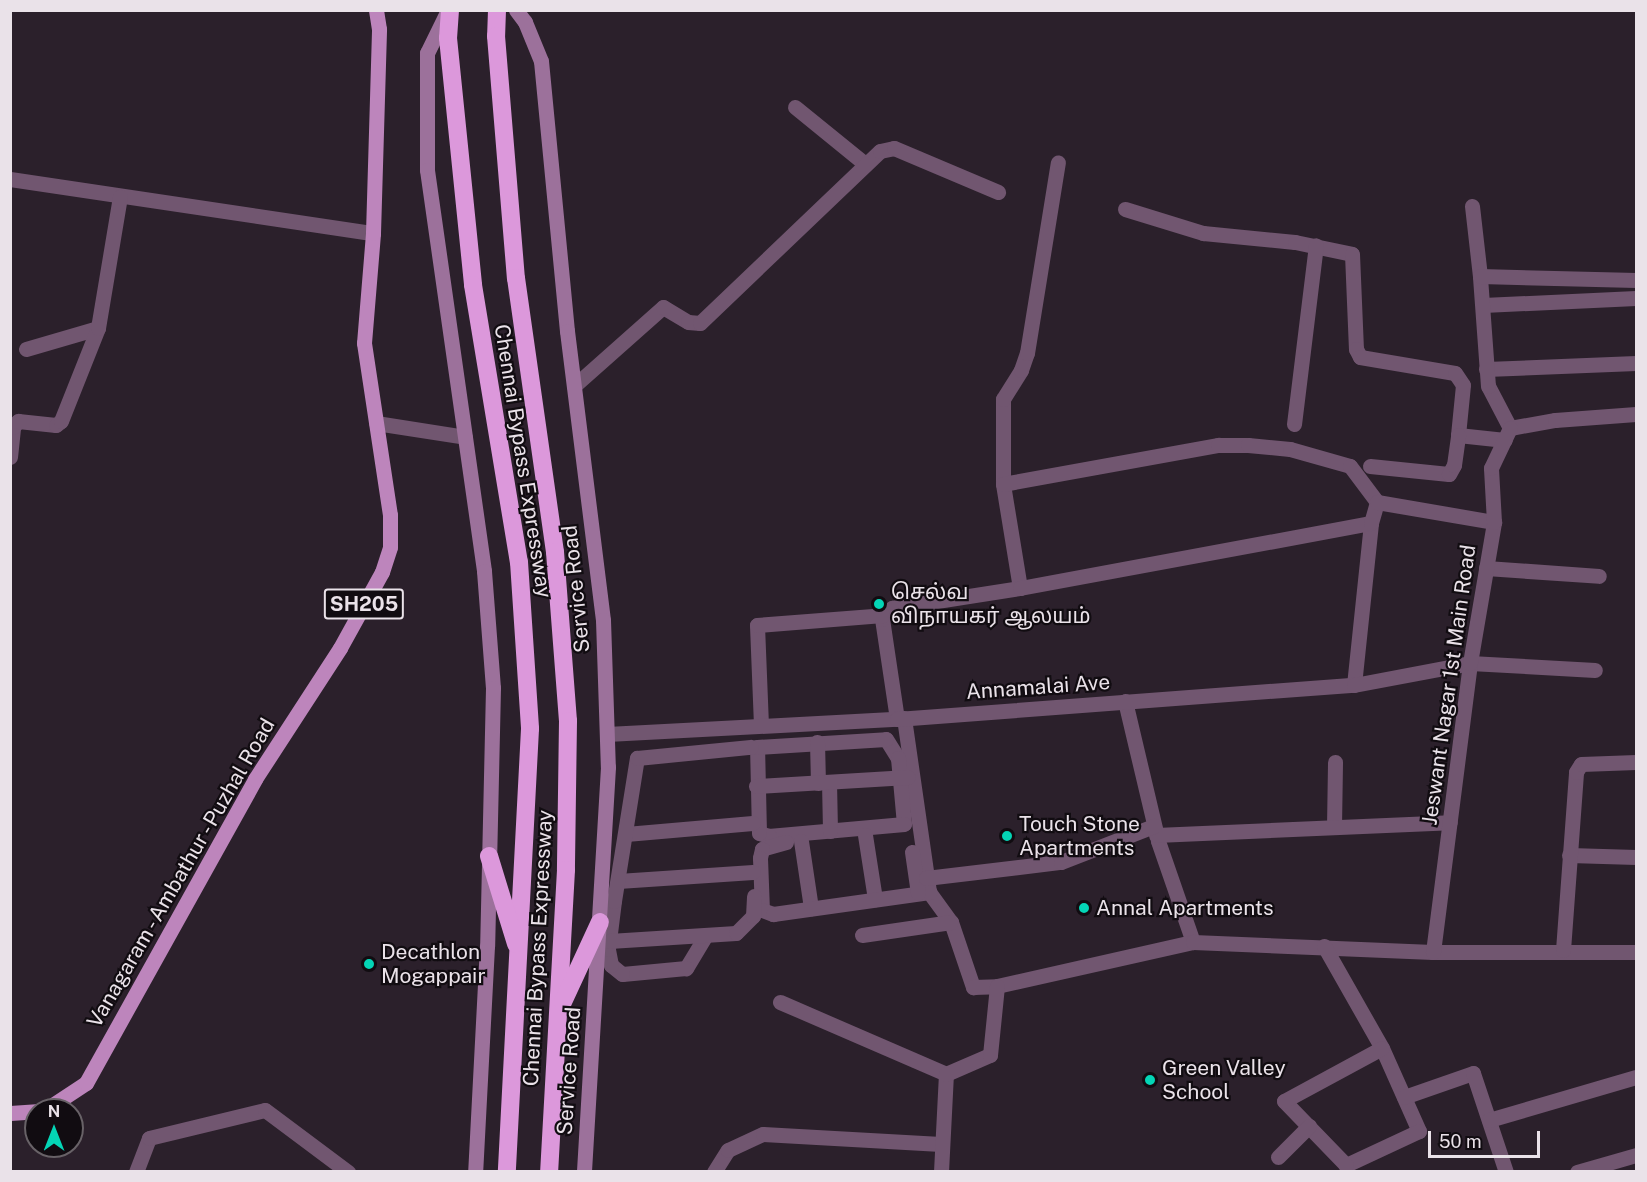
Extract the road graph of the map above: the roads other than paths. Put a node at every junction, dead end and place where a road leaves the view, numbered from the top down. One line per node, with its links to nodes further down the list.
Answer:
1 (376, 10): 13 (main road, Vanagaram - Ambathur - Puzhal Road / SH205)
2 (449, 10): 29 (street); 83 (highway, Chennai Bypass Expressway)
3 (497, 10): 86 (highway, Chennai Bypass Expressway)
4 (516, 10): 23 (street, Service Road)
5 (795, 107): 6 (street)
6 (864, 162): 9 (street); 23 (street)
7 (1058, 162): 32 (street)
8 (10, 179): 10 (street)
9 (998, 192)
10 (120, 197): 13 (street); 19 (street)
11 (1472, 206): 15 (street)
12 (1125, 209): 14 (street)
13 (373, 233): 25 (main road, Vanagaram - Ambathur - Puzhal Road / SH205)
14 (1316, 245): 26 (street); 28 (street)
15 (1480, 276): 16 (street); 18 (street)
16 (1636, 280)
17 (1636, 298): 18 (street)
18 (1483, 305): 22 (street)
19 (98, 328): 20 (street); 30 (street)
20 (26, 349)
21 (1636, 363): 22 (street)
22 (1486, 369): 27 (street)
23 (574, 386): 47 (street, Service Road)
24 (1636, 414): 27 (street)
25 (375, 423): 29 (street); 91 (main road, Vanagaram - Ambathur - Puzhal Road / SH205)
26 (1294, 424)
27 (1507, 434): 28 (street); 34 (street, Jeswant Nagar 1st Main Road)
28 (1458, 435): 31 (street)
29 (465, 437): 66 (street)
30 (10, 457)
31 (1370, 466)
32 (1003, 484): 33 (street); 38 (street)
33 (1377, 502): 34 (street); 35 (street)
34 (1494, 522): 36 (street, Jeswant Nagar 1st Main Road)
35 (1371, 523): 38 (street); 42 (street)
36 (1486, 567): 37 (street); 40 (street, Jeswant Nagar 1st Main Road)
37 (1599, 576)
38 (1020, 588): 39 (street)
39 (883, 615): 44 (street); 45 (street)
40 (1470, 663): 41 (street, Annamalai Ave); 42 (street, Annamalai Ave); 56 (street, Jeswant Nagar 1st Main Road)
41 (1595, 670)
42 (1354, 685): 43 (street, Annamalai Ave)
43 (1125, 701): 44 (street, Annamalai Ave); 59 (street)
44 (901, 719): 45 (street, Annamalai Ave); 53 (street)
45 (755, 726): 46 (street, Annamalai Ave); 49 (street)
46 (639, 733): 47 (street, Annamalai Ave); 50 (street)
47 (607, 734): 73 (street, Service Road)
48 (817, 742): 53 (street); 54 (street); 55 (street)
49 (750, 747): 50 (street); 57 (street)
50 (637, 758): 62 (street)
51 (1335, 762): 58 (street)
52 (1636, 762): 65 (street)
53 (905, 777): 54 (street); 60 (street); 61 (street)
54 (824, 782): 55 (street); 60 (street)
55 (756, 786): 60 (street)
56 (1450, 822): 58 (street); 82 (street, Jeswant Nagar 1st Main Road)
57 (753, 823): 62 (street); 68 (street)
58 (1334, 827): 59 (street)
59 (1155, 830): 70 (street); 78 (street)
60 (830, 831)
61 (913, 831): 63 (street); 70 (street)
62 (626, 834): 69 (street)
63 (865, 836): 64 (street); 71 (street)
64 (801, 841): 72 (street); 72 (street)
65 (1569, 855): 67 (street); 80 (street)
66 (489, 856): 83 (highway); 99 (street)
67 (1636, 857)
68 (753, 872): 69 (street); 75 (street)
69 (618, 881): 77 (street)
70 (924, 887): 71 (street); 74 (street)
71 (875, 899): 72 (street)
72 (811, 908)
73 (600, 921): 86 (highway); 102 (street, Service Road)
74 (951, 922): 76 (street); 84 (street)
75 (706, 935): 77 (street); 77 (street)
76 (862, 935)
77 (609, 941)
78 (1193, 942): 79 (street); 84 (street)
79 (1324, 946): 82 (street); 87 (street)
80 (1563, 950): 81 (street); 82 (street)
81 (1636, 951)
82 (1433, 952)
83 (520, 957): 100 (highway, Chennai Bypass Expressway)
84 (997, 986): 88 (street)
85 (780, 1002): 88 (street)
86 (559, 1011): 101 (highway, Chennai Bypass Expressway)
87 (1382, 1048): 90 (street); 93 (street)
88 (946, 1074): 94 (street)
89 (1636, 1077): 92 (street)
90 (1404, 1097): 92 (street); 93 (street)
91 (63, 1098)
92 (1489, 1120): 105 (street)
93 (1309, 1126): 96 (street)
94 (942, 1144): 103 (street); 104 (street)
95 (1636, 1155): 106 (street)
96 (1278, 1157)
97 (136, 1172): 98 (street)
98 (348, 1172)
99 (475, 1172)
100 (507, 1172)
101 (549, 1172)
102 (584, 1172)
103 (714, 1172)
104 (941, 1172)
105 (1506, 1172)
106 (1577, 1172)

